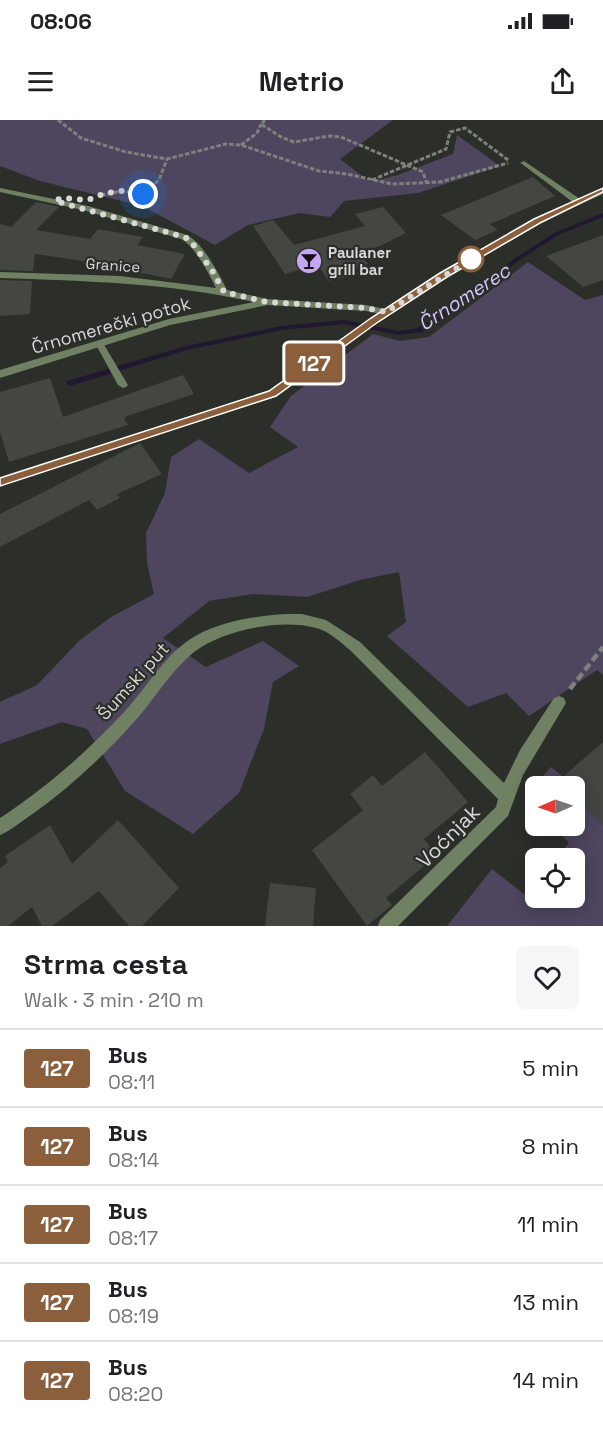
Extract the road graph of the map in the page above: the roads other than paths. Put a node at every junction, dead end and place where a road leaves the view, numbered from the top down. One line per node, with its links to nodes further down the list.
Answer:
1 (524, 163): 4 (lane)
2 (0, 190): 6 (street)
3 (603, 190): 4 (street)
4 (577, 201): 8 (street)
5 (0, 275): 6 (street, Granice)
6 (224, 292): 7 (street, Granice)
7 (267, 302): 8 (street); 9 (street, Črnomerečki potok)
8 (386, 312): 12 (street)
9 (99, 343): 10 (street, Črnomerečki potok); 11 (lane)
10 (0, 374)
11 (121, 381)
12 (0, 481)
13 (559, 704): 14 (street, Voćnjak)
14 (505, 795): 15 (street, Šumski put); 16 (street, Voćnjak)
15 (0, 827)
16 (386, 926)

